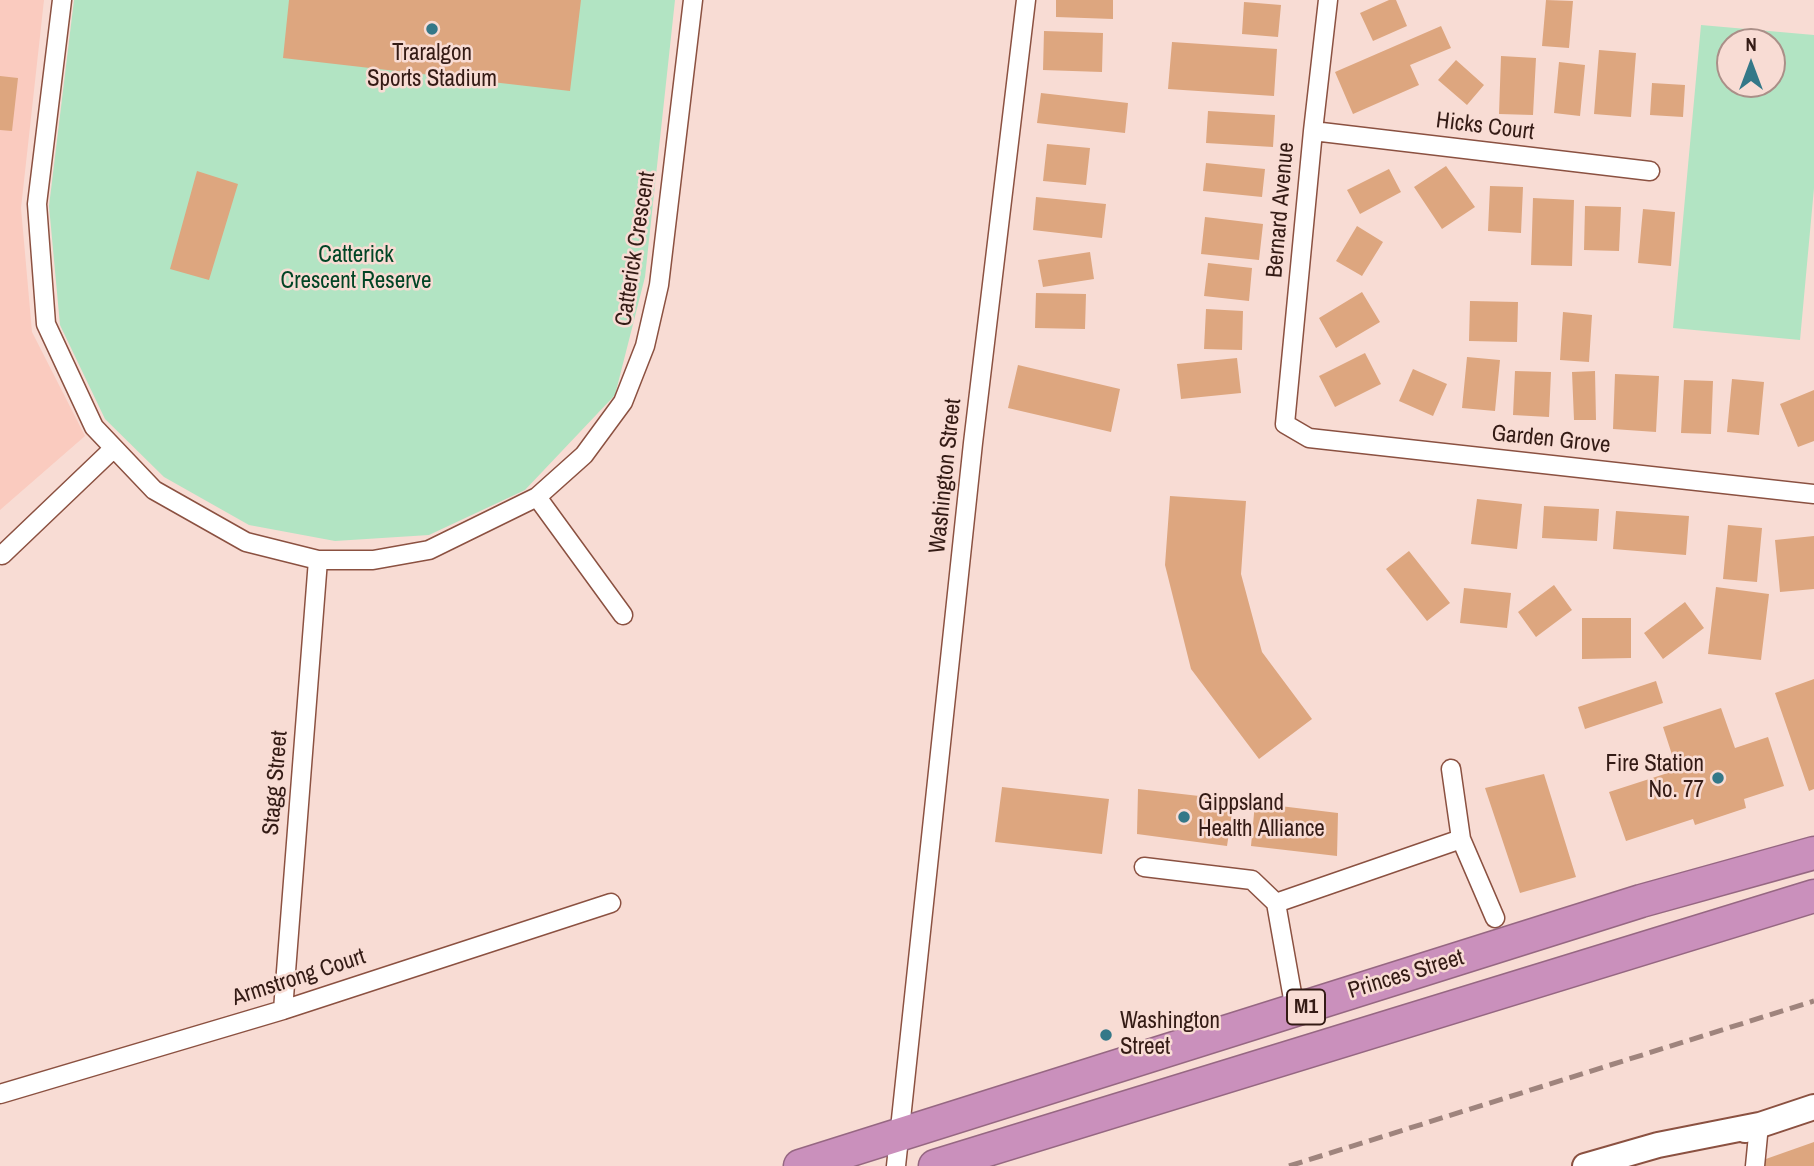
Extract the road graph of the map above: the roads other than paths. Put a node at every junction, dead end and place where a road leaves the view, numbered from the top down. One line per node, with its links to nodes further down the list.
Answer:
1 (62, 0): 8 (street, Catterick Crescent)
2 (693, 0): 10 (street, Catterick Crescent)
3 (1026, 0): 27 (street, Washington Street)
4 (1328, 0): 5 (street, Bernard Avenue)
5 (1313, 131): 6 (street, Hicks Court); 7 (street, Bernard Avenue)
6 (1650, 171)
7 (1285, 424): 9 (street, Garden Grove)
8 (114, 448): 11 (street); 12 (street, Catterick Crescent)
9 (1814, 494)
10 (537, 497): 12 (street, Catterick Crescent); 13 (street)
11 (2, 555)
12 (318, 560): 22 (street, Stagg Street)
13 (623, 615)
14 (1451, 769): 15 (street)
15 (1461, 839): 20 (street); 21 (street)
16 (1814, 853): 23 (highway, Princes Street / M1)
17 (1144, 867): 20 (street)
18 (1814, 896): 30 (highway, Princes Street / M1)
19 (611, 903): 22 (street, Armstrong Court)
20 (1276, 903): 23 (street)
21 (1495, 918)
22 (283, 1010): 24 (street, Armstrong Court)
23 (1295, 1010): 27 (highway, Princes Street / M1)
24 (0, 1094)
25 (1814, 1107): 26 (main road)
26 (1759, 1125): 31 (main road); 32 (main road); 33 (street)
27 (898, 1135): 28 (highway, Princes Street / M1); 29 (street, Washington Street)
28 (800, 1166)
29 (896, 1166)
30 (935, 1166)
31 (1585, 1166)
32 (1648, 1166)
33 (1755, 1166)

